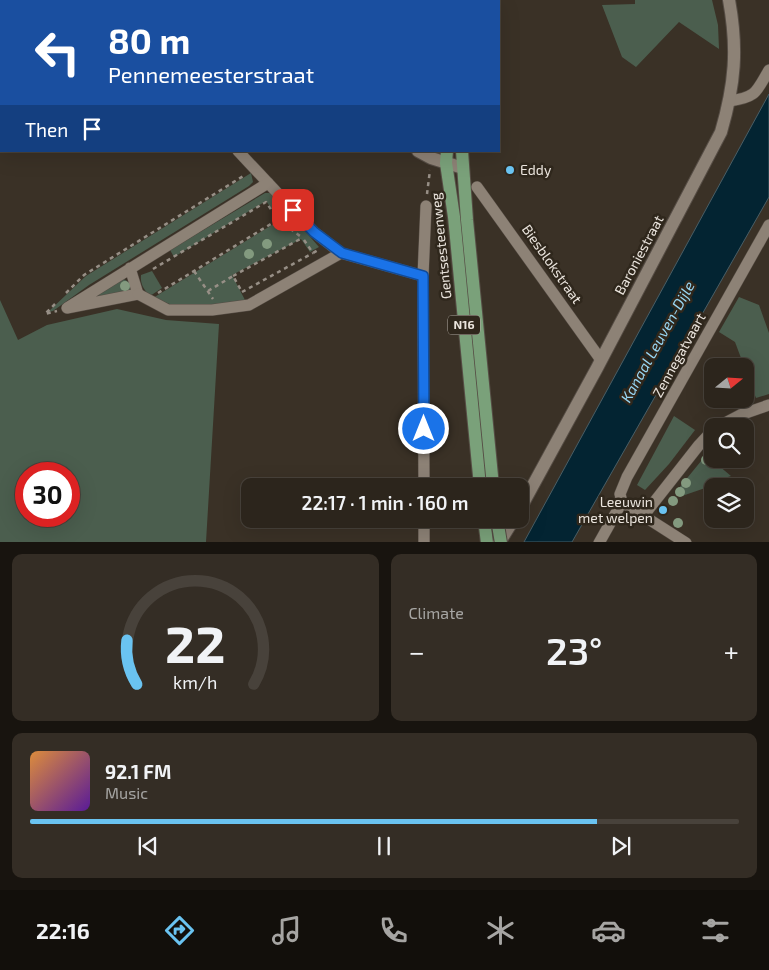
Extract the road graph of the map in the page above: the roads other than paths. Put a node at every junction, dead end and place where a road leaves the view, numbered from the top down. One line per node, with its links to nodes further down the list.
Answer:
1 (729, 0): 3 (main road, Baroniestraat)
2 (769, 70): 3 (street)
3 (730, 101): 17 (main road, Baroniestraat)
4 (239, 152): 9 (street)
5 (420, 152): 7 (main road)
6 (462, 152): 8 (main road, Gentsesteenweg / N16)
7 (446, 157): 8 (main road); 22 (main road, Gentsesteenweg / N16)
8 (462, 168): 23 (main road, Gentsesteenweg / N16)
9 (268, 183): 13 (street); 14 (street)
10 (477, 187): 17 (street, Biesblokstraat)
11 (426, 206): 15 (street, Gentsesteenweg)
12 (769, 225): 25 (street, Zennegatvaart)
13 (342, 253): 15 (street); 16 (street)
14 (130, 268): 16 (street); 16 (street)
15 (423, 276): 21 (street, Gentsesteenweg)
16 (142, 297)
17 (601, 360): 24 (main road, Baroniestraat)
18 (769, 405): 19 (street)
19 (733, 418)
20 (704, 440): 26 (street)
21 (424, 478)
22 (479, 478)
23 (492, 478)
24 (529, 492)
25 (622, 502): 26 (street); 34 (street, Zennegatvaart)
26 (644, 514): 35 (street)
27 (424, 528): 31 (street)
28 (485, 528): 32 (main road)
29 (498, 528): 33 (main road, bridge)
30 (509, 528): 33 (main road)
31 (424, 542)
32 (487, 542)
33 (500, 542)
34 (599, 542)
35 (686, 542)

